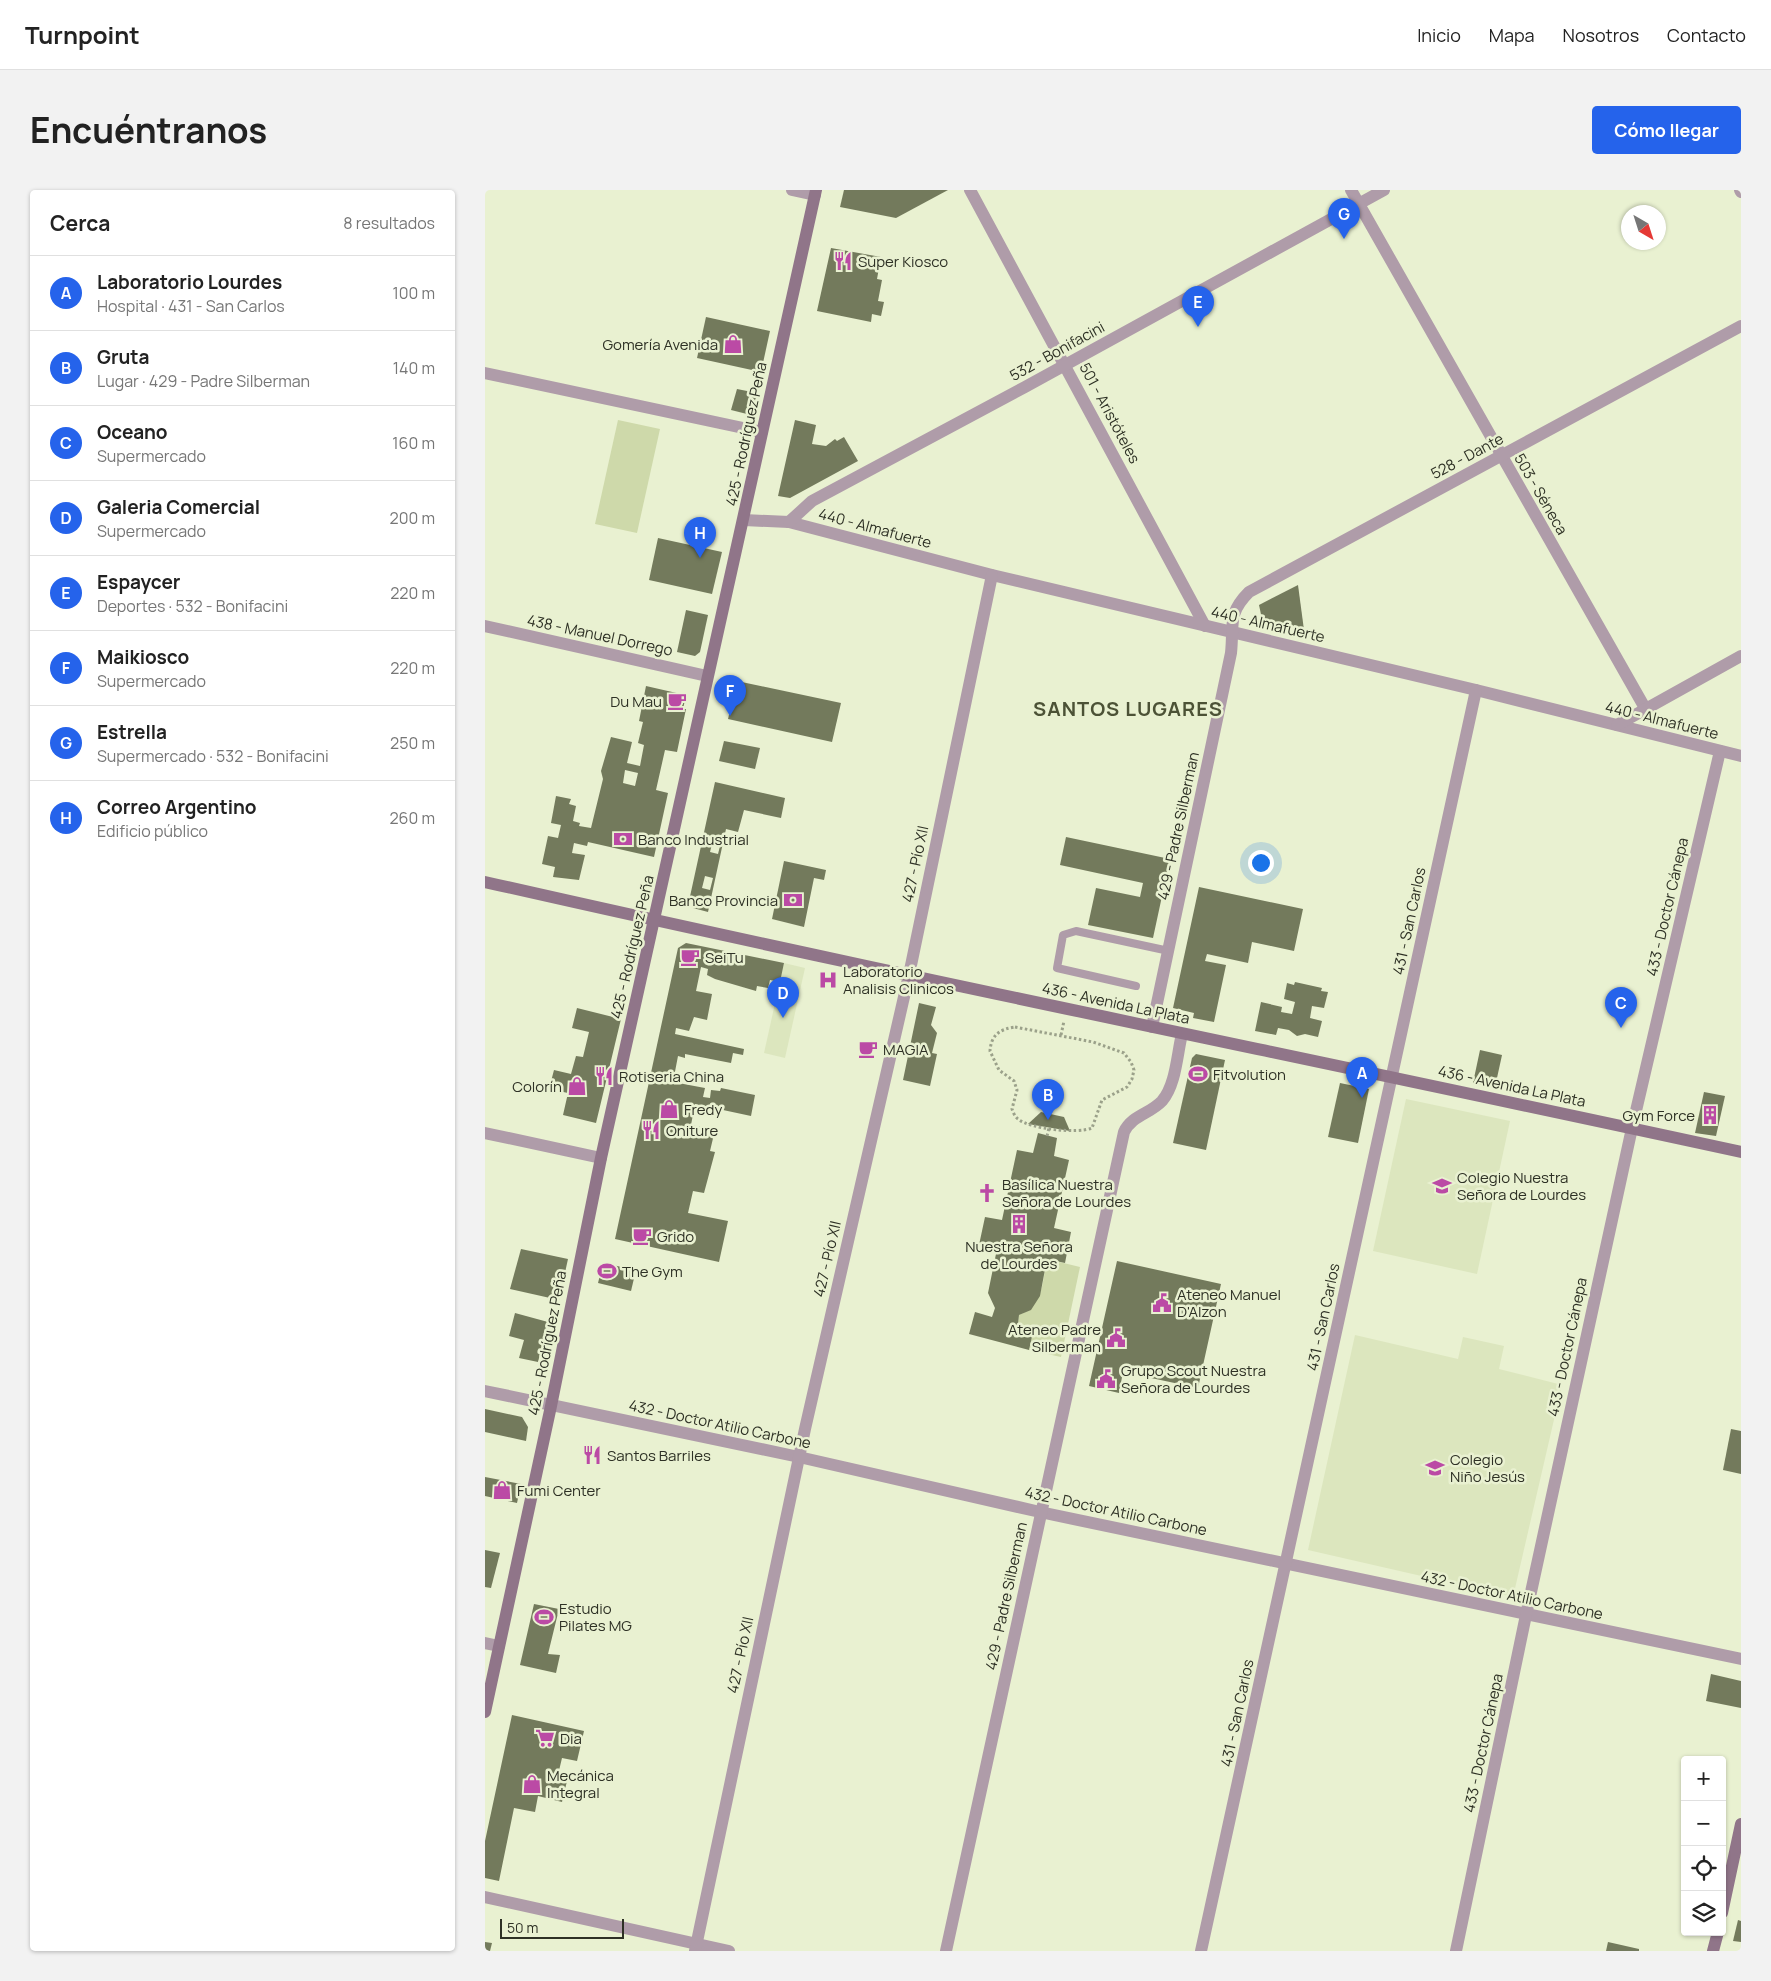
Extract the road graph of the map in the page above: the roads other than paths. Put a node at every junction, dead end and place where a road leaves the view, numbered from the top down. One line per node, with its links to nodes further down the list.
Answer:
1 (792, 190): 5 (street)
2 (970, 190): 8 (street, 501 - Aristóteles)
3 (1351, 190): 6 (street, 503 - Séneca)
4 (1384, 190): 6 (street, 532 - Bonifacini)
5 (816, 193): 10 (street, 425 - Rodríguez Peña)
6 (1359, 204): 8 (street, 532 - Bonifacini); 11 (street, 503 - Séneca)
7 (1741, 326): 11 (street, 528 - Dante)
8 (1065, 364): 13 (street, 532 - Bonifacini); 16 (street, 501 - Aristóteles)
9 (485, 373): 10 (street)
10 (762, 432): 12 (street, 425 - Rodríguez Peña)
11 (1501, 456): 17 (street, 528 - Dante); 21 (street, 503 - Séneca)
12 (744, 520): 13 (street); 19 (street, 425 - Rodríguez Peña)
13 (789, 522): 14 (street, 440 - Almafuerte)
14 (992, 575): 16 (street, 440 - Almafuerte); 28 (street, 427 - Pío XII)
15 (485, 626): 19 (street, 438 - Manuel Dorrego)
16 (1205, 626): 17 (street, 440 - Almafuerte)
17 (1230, 633): 20 (street, 440 - Almafuerte); 27 (street, 429 - Padre Silberman)
18 (1741, 656): 21 (street)
19 (707, 676): 26 (street, 425 - Rodríguez Peña)
20 (1476, 690): 22 (street, 440 - Almafuerte); 32 (street, 431 - San Carlos)
21 (1645, 708): 22 (street)
22 (1617, 725): 23 (street, 440 - Almafuerte)
23 (1720, 751): 24 (street, 440 - Almafuerte); 33 (street, 433 - Doctor Cánepa)
24 (1741, 756)
25 (485, 882): 26 (street, 436 - Avenida La Plata)
26 (655, 920): 28 (street, 436 - Avenida La Plata); 36 (street, 425 - Rodríguez Peña)
27 (1169, 950): 29 (lane); 30 (street, 429 - Padre Silberman)
28 (909, 975): 30 (street, 436 - Avenida La Plata); 39 (street, 427 - Pío XII)
29 (1136, 986)
30 (1153, 1027): 31 (street, 436 - Avenida La Plata)
31 (1182, 1034): 32 (street, 436 - Avenida La Plata); 40 (street, 429 - Padre Silberman)
32 (1392, 1078): 33 (street, 436 - Avenida La Plata); 41 (street, 431 - San Carlos)
33 (1632, 1128): 35 (street, 436 - Avenida La Plata); 42 (street, 433 - Doctor Cánepa)
34 (485, 1133): 36 (street)
35 (1741, 1152)
36 (601, 1158): 38 (street, 425 - Rodríguez Peña)
37 (485, 1391): 38 (street, 432 - Doctor Atilio Carbone)
38 (551, 1406): 39 (street, 432 - Doctor Atilio Carbone); 44 (street, 425 - Rodríguez Peña)
39 (799, 1457): 40 (street, 432 - Doctor Atilio Carbone); 51 (street, 427 - Pío XII)
40 (1041, 1512): 41 (street, 432 - Doctor Atilio Carbone); 53 (street, 429 - Padre Silberman)
41 (1286, 1564): 42 (street, 432 - Doctor Atilio Carbone); 54 (street, 431 - San Carlos)
42 (1526, 1615): 45 (street, 432 - Doctor Atilio Carbone); 55 (street, 433 - Doctor Cánepa)
43 (485, 1643): 44 (street)
44 (499, 1646): 46 (street, 425 - Rodríguez Peña)
45 (1741, 1659)
46 (485, 1712)
47 (1741, 1824): 48 (street)
48 (1726, 1894)
49 (485, 1897): 51 (street)
50 (1717, 1936): 56 (street)
51 (696, 1948): 52 (street)
52 (729, 1951)
53 (947, 1951)
54 (1201, 1951)
55 (1456, 1951)
56 (1713, 1951)

